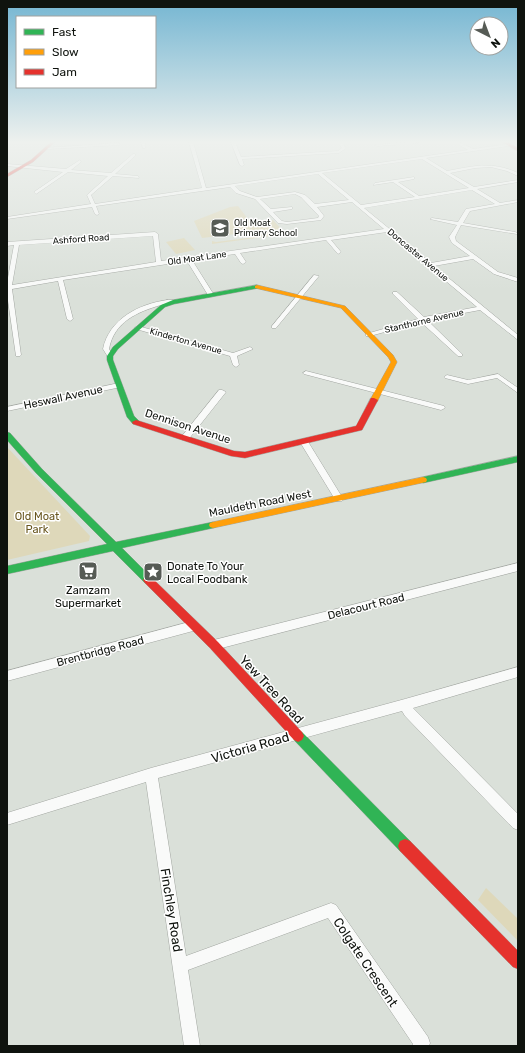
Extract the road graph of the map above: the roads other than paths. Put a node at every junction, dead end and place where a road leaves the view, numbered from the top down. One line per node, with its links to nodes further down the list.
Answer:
1 (40, 191): 9 (street)
2 (93, 191): 15 (street)
3 (189, 191): 15 (street)
4 (237, 191): 11 (street)
5 (340, 191): 12 (street, Doncaster Avenue)
6 (409, 191): 10 (street)
7 (454, 191): 10 (street)
8 (479, 191): 14 (street)
9 (36, 194)
10 (418, 197): 17 (street)
11 (257, 198): 16 (street); 19 (street)
12 (352, 201): 16 (street); 17 (street, Doncaster Avenue)
13 (518, 201): 14 (street)
14 (499, 204): 23 (street)
15 (92, 205): 20 (street); 21 (street)
16 (314, 206): 19 (street)
17 (360, 207): 24 (street, Doncaster Avenue)
18 (290, 208): 19 (street)
19 (269, 211)
20 (97, 214)
21 (7, 218)
22 (432, 219): 23 (street)
23 (459, 223): 25 (street); 31 (street)
24 (388, 230): 26 (street, Old Moat Lane); 36 (street, Doncaster Avenue)
25 (515, 233)
26 (328, 240): 29 (street, Old Moat Lane); 30 (street)
27 (7, 244): 28 (street, Ashford Road)
28 (18, 244): 34 (street, Ashford Road); 35 (street)
29 (237, 252): 32 (street, Old Moat Lane); 33 (street, Old Moat Lane)
30 (338, 252)
31 (474, 257): 36 (street); 39 (street)
32 (189, 259): 34 (street, Old Moat Lane); 42 (street)
33 (243, 262)
34 (159, 263): 38 (street, Old Moat Lane)
35 (10, 265): 40 (street)
36 (430, 265): 45 (street, Doncaster Avenue)
37 (316, 276): 43 (street)
38 (60, 279): 40 (street, Old Moat Lane); 46 (street)
39 (518, 280)
40 (8, 287): 53 (street)
41 (395, 293): 47 (street)
42 (211, 295): 43 (street, Dennison Avenue); 44 (street, Dennison Avenue)
43 (300, 297): 48 (street); 50 (street, Dennison Avenue)
44 (173, 302): 49 (street, Dennison Avenue); 56 (street, Dennison Avenue)
45 (481, 308): 47 (street, Stanthorne Avenue); 51 (street, Doncaster Avenue)
46 (70, 319)
47 (424, 319): 50 (street, Stanthorne Avenue); 55 (street)
48 (274, 327)
49 (138, 328): 54 (street, Kinderton Avenue); 56 (street, Dennison Avenue)
50 (368, 335): 61 (street, Dennison Avenue)
51 (518, 338)
52 (250, 349): 54 (street)
53 (18, 355)
54 (233, 355): 57 (street)
55 (460, 355)
56 (110, 356): 60 (street, Dennison Avenue)
57 (236, 365)
58 (306, 373): 61 (street)
59 (447, 377): 63 (street)
60 (119, 385): 65 (street, Heswall Avenue); 67 (street, Dennison Avenue)
61 (378, 391): 64 (street); 68 (street, Dennison Avenue)
62 (222, 392): 67 (street)
63 (518, 392)
64 (441, 408)
65 (7, 409)
66 (7, 436): 71 (street, Yew Tree Road)
67 (185, 438): 68 (street, Dennison Avenue)
68 (304, 442): 70 (street)
69 (518, 459): 70 (street, Mauldeth Road West)
70 (339, 499): 71 (street, Mauldeth Road West)
71 (115, 546): 73 (street, Mauldeth Road West); 74 (street, Yew Tree Road)
72 (518, 567): 75 (street, Delacourt Road)
73 (7, 570)
74 (193, 626): 75 (street, Yew Tree Road); 77 (street, Brentbridge Road)
75 (214, 645): 79 (street, Yew Tree Road)
76 (518, 672): 78 (street, Victoria Road)
77 (7, 676)
78 (405, 705): 79 (street, Victoria Road); 82 (street)
79 (296, 734): 80 (street, Victoria Road); 83 (street, Yew Tree Road)
80 (151, 774): 81 (street, Victoria Road); 84 (street, Finchley Road)
81 (7, 819)
82 (518, 823)
83 (518, 962)
84 (181, 965): 85 (street, Finchley Road); 86 (street, Colgate Crescent)
85 (192, 1046)
86 (420, 1046)

